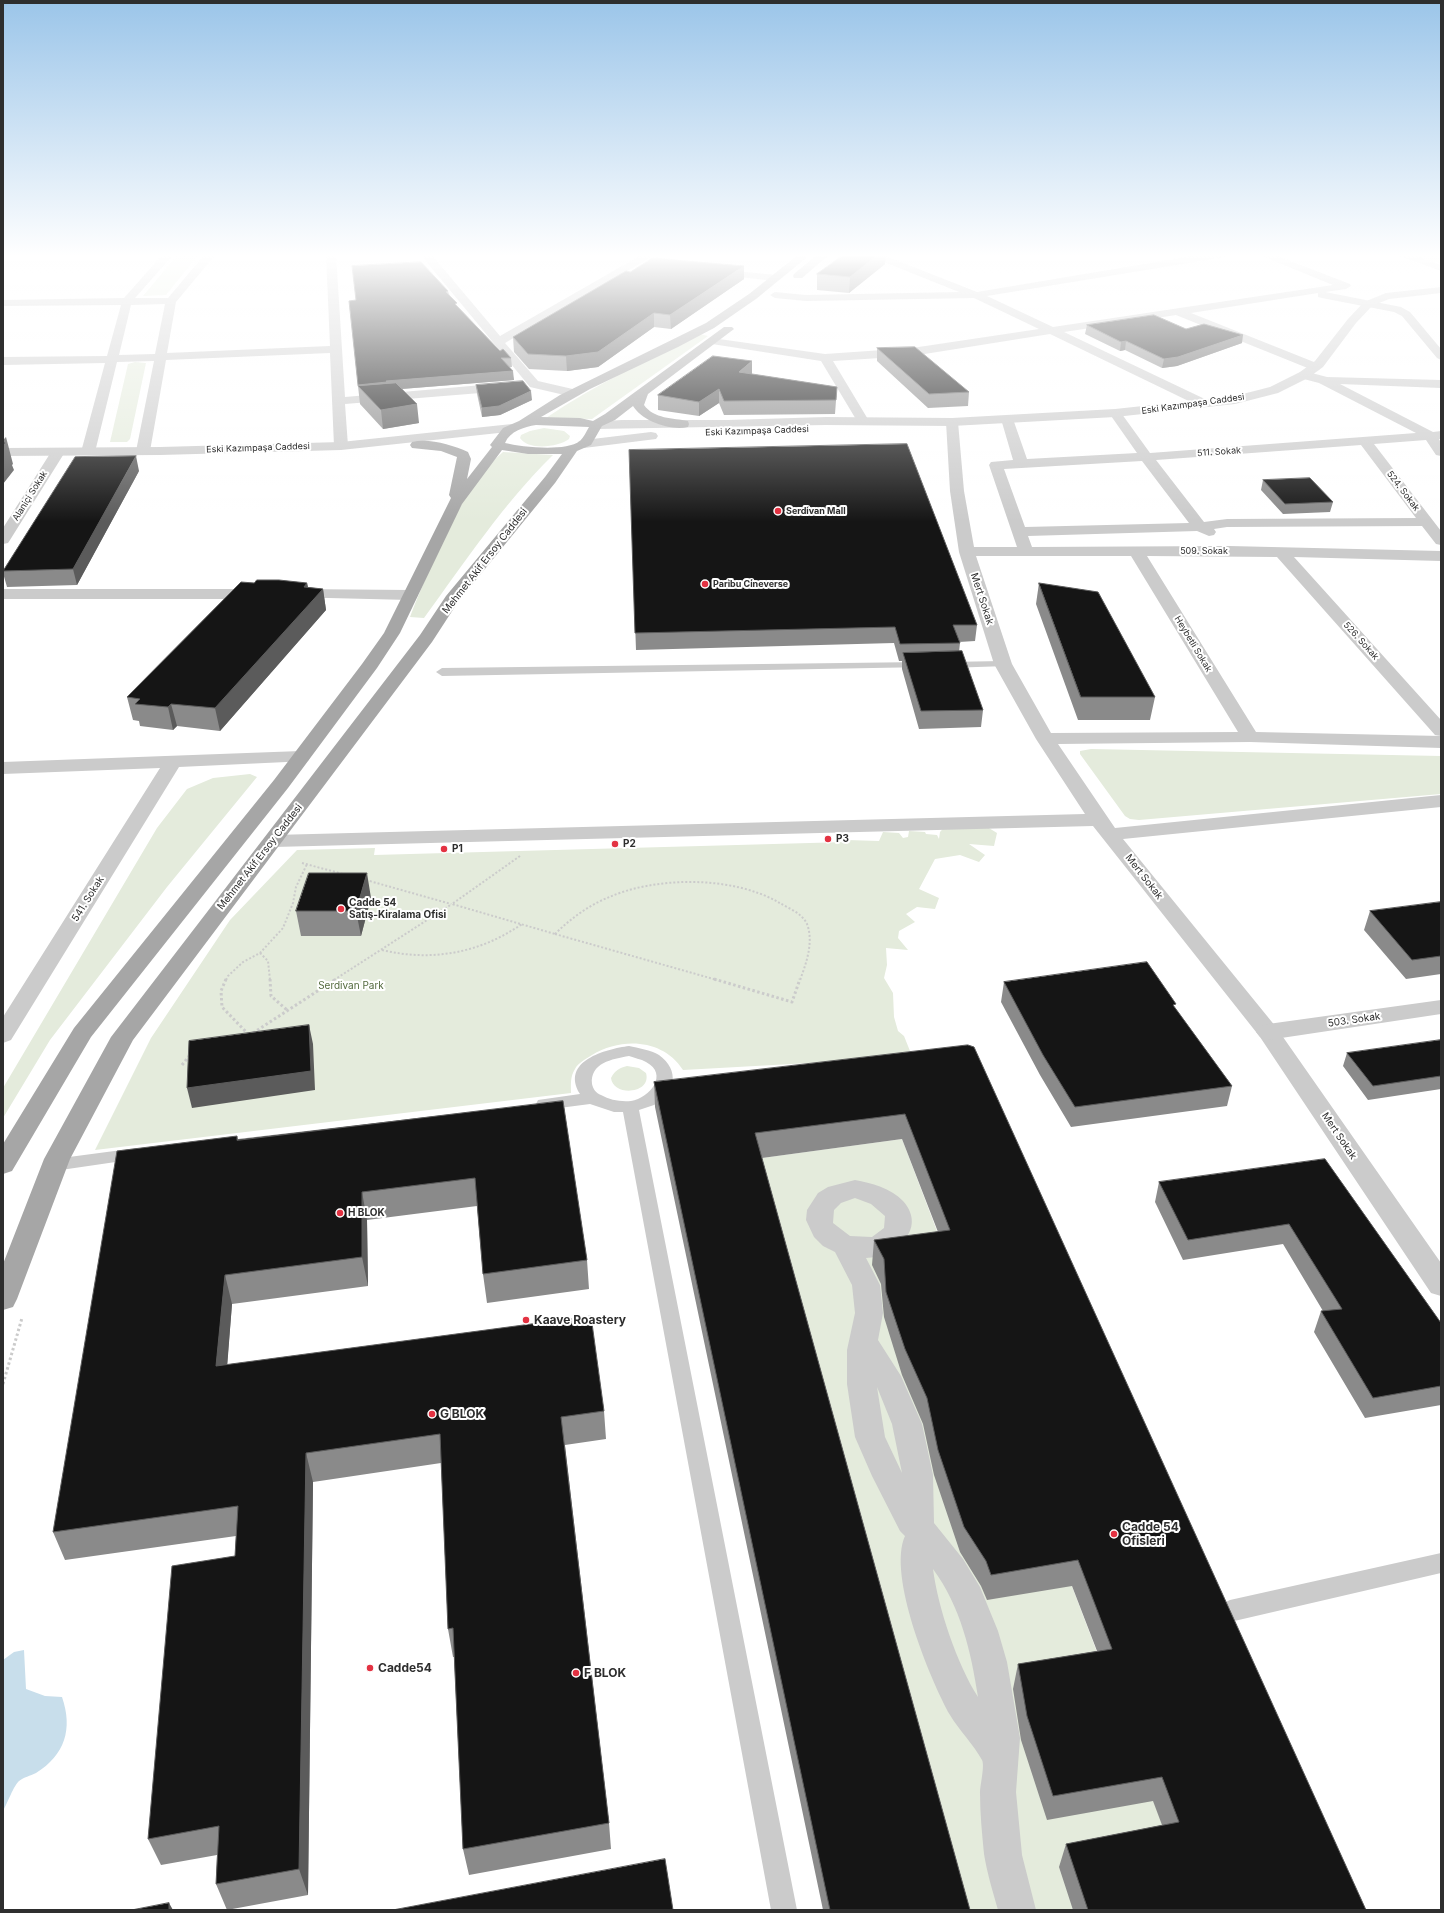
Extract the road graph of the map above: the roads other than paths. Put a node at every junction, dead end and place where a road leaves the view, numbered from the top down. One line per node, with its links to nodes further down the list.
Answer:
1 (116, 343): 17 (street)
2 (164, 343): 15 (street)
3 (336, 343): 13 (street)
4 (499, 343): 21 (street)
5 (676, 343): 25 (main road)
6 (709, 343): 24 (main road)
7 (727, 343): 16 (street)
8 (970, 343): 16 (street)
9 (1077, 343): 27 (street)
10 (1256, 343): 19 (street)
11 (1334, 343): 19 (street, Eski Kazımpaşa Caddesi)
12 (1436, 345): 14 (street)
13 (336, 349): 15 (street); 26 (street)
14 (1441, 356)
15 (161, 357): 17 (street); 42 (street)
16 (825, 358): 30 (street)
17 (112, 359): 18 (street); 45 (street)
18 (3, 361)
19 (1315, 367): 20 (street, Eski Kazımpaşa Caddesi)
20 (1304, 375): 22 (street); 27 (street, Eski Kazımpaşa Caddesi)
21 (530, 379): 25 (street); 26 (street)
22 (1323, 380): 23 (street); 36 (street)
23 (1441, 384)
24 (643, 392): 34 (main road); 35 (main road)
25 (573, 393): 31 (main road)
26 (339, 401): 39 (street)
27 (1205, 404): 28 (street, Eski Kazımpaşa Caddesi)
28 (1115, 413): 29 (street, Eski Kazımpaşa Caddesi); 47 (street)
29 (1007, 419): 33 (street, Eski Kazımpaşa Caddesi); 48 (street)
30 (863, 421): 32 (street, Eski Kazımpaşa Caddesi); 34 (street, Eski Kazımpaşa Caddesi)
31 (523, 422): 35 (main road); 39 (street, Eski Kazımpaşa Caddesi); 40 (main road)
32 (930, 422): 33 (street, Eski Kazımpaşa Caddesi); 41 (street, Eski Kazımpaşa Caddesi)
33 (952, 422): 58 (street, Mert Sokak)
34 (683, 424): 35 (street, Eski Kazımpaşa Caddesi)
35 (596, 425): 41 (main road, Mehmet Akif Ersoy Caddesi)
36 (1435, 435): 37 (street, 511. Sokak); 46 (street)
37 (1365, 441): 47 (street, 511. Sokak); 50 (street, 524. Sokak)
38 (417, 445): 39 (street); 40 (street); 49 (main road)
39 (341, 446): 42 (street, Eski Kazımpaşa Caddesi)
40 (488, 446): 41 (main road); 49 (main road)
41 (579, 446): 74 (main road, Mehmet Akif Ersoy Caddesi)
42 (143, 451): 45 (street, Eski Kazımpaşa Caddesi)
43 (3, 452): 44 (street, Eski Kazımpaşa Caddesi)
44 (58, 452): 45 (street, Eski Kazımpaşa Caddesi); 53 (street, Alaniçi Sokak)
45 (88, 452)
46 (1441, 452)
47 (1146, 457): 48 (street, 511. Sokak); 51 (street)
48 (1021, 463): 52 (street, 511. Sokak)
49 (455, 502): 62 (main road)
50 (1427, 522): 51 (street); 54 (street, 524. Sokak)
51 (1200, 527): 52 (street); 57 (street)
52 (1020, 532): 55 (street)
53 (3, 540)
54 (1441, 541)
55 (1026, 551): 56 (street, 509. Sokak); 58 (street, 509. Sokak)
56 (1136, 551): 57 (street, 509. Sokak); 66 (street, Heybetli Sokak)
57 (1229, 551): 59 (street, 509. Sokak)
58 (967, 552): 63 (street, Mert Sokak)
59 (1281, 552): 60 (street, 509. Sokak); 65 (street, 526. Sokak)
60 (1441, 556)
61 (3, 594): 62 (street)
62 (410, 594): 69 (main road)
63 (1003, 664): 64 (lane); 67 (street, Mert Sokak)
64 (442, 672)
65 (1441, 731)
66 (1250, 737): 67 (street); 68 (street)
67 (1045, 738): 73 (street, Mert Sokak)
68 (1441, 742)
69 (301, 758): 70 (street); 84 (main road)
70 (173, 762): 71 (street); 77 (street, 541. Sokak)
71 (3, 768)
72 (1441, 801): 73 (street)
73 (1104, 827): 74 (street); 76 (street, Mert Sokak)
74 (279, 846): 85 (main road, Mehmet Akif Ersoy Caddesi)
75 (1441, 1007): 76 (street, 503. Sokak)
76 (1268, 1032): 87 (street, Mert Sokak)
77 (3, 1035)
78 (684, 1090): 79 (lane)
79 (660, 1093): 80 (lane); 82 (lane)
80 (592, 1098): 81 (lane); 82 (lane)
81 (530, 1106)
82 (630, 1107): 93 (lane)
83 (153, 1152): 85 (lane)
84 (3, 1164)
85 (54, 1165): 88 (main road, Mehmet Akif Ersoy Caddesi)
86 (845, 1245): 89 (street)
87 (1441, 1285)
88 (3, 1299)
89 (921, 1531): 92 (street); 92 (street)
90 (1441, 1563): 91 (lane)
91 (1230, 1611)
92 (1001, 1757): 94 (street)
93 (784, 1910)
94 (1017, 1910)

